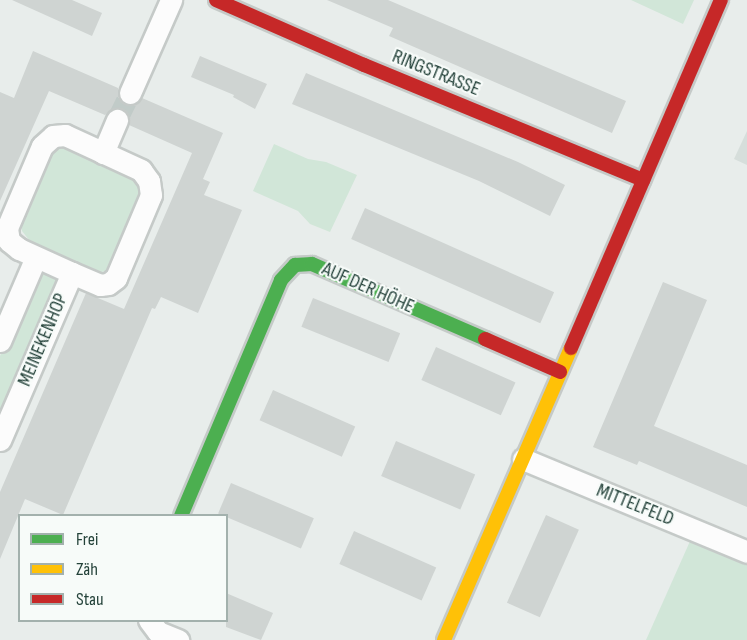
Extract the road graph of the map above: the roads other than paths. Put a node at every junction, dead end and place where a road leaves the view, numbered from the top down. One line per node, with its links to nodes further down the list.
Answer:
1 (171, 0): 4 (street)
2 (216, 0): 7 (street, RINGSTRASSE)
3 (721, 0): 7 (street)
4 (130, 93)
5 (117, 120): 6 (street)
6 (103, 153): 8 (street, MEINEKENHOP); 9 (street, MEINEKENHOP)
7 (643, 180): 11 (street)
8 (36, 257): 9 (street, MEINEKENHOP); 10 (street, MEINEKENHOP)
9 (72, 273): 12 (street, MEINEKENHOP)
10 (0, 340)
11 (560, 372): 13 (street); 14 (street, AUF DER HÖHE)
12 (0, 440)
13 (523, 459): 15 (street, MITTELFELD); 18 (street)
14 (182, 514)
15 (747, 552)
16 (150, 622): 17 (street)
17 (178, 640)
18 (444, 640)

